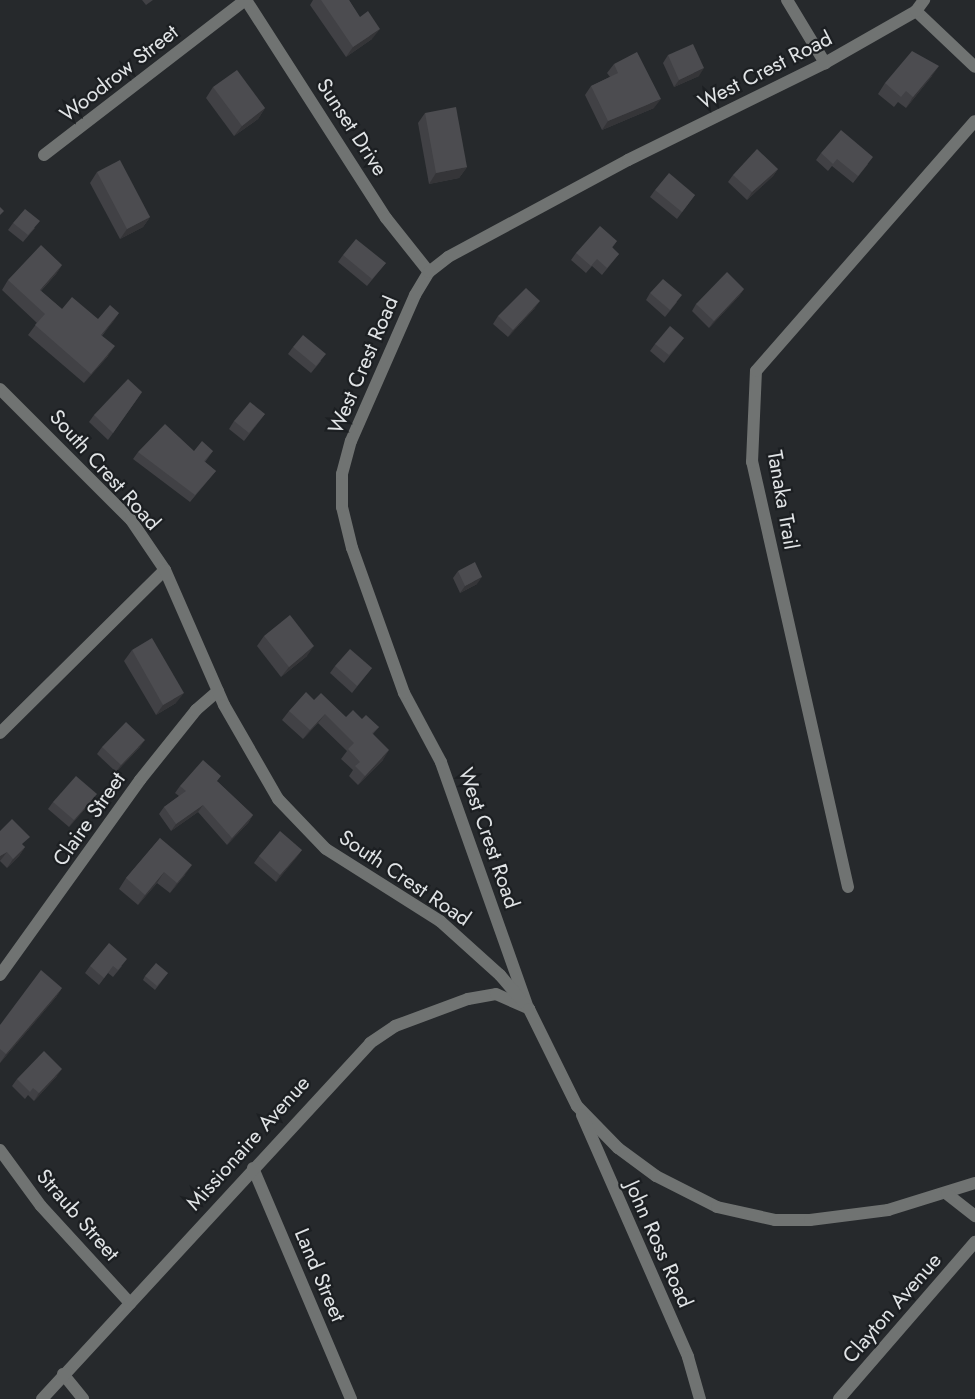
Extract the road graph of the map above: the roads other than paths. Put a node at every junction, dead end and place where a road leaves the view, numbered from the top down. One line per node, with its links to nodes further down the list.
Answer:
1 (245, 0): 8 (street, Woodrow Street); 9 (street, Sunset Drive)
2 (787, 0): 5 (street)
3 (924, 0): 4 (street, West Crest Road)
4 (916, 10): 5 (street, West Crest Road); 6 (street)
5 (825, 63): 9 (street, West Crest Road)
6 (975, 67)
7 (975, 121): 14 (street, Tanaka Trail)
8 (44, 155)
9 (429, 273): 16 (street, West Crest Road)
10 (0, 389): 11 (street, South Crest Road)
11 (165, 570): 12 (street, South Crest Road); 13 (street)
12 (218, 691): 15 (street, Claire Street); 16 (street, South Crest Road)
13 (0, 733)
14 (848, 887)
15 (0, 975)
16 (529, 1009): 17 (street, South Crest Road); 19 (street, Missionaire Avenue)
17 (578, 1106): 21 (street, South Crest Road); 29 (street, John Ross Road)
18 (0, 1150): 24 (street, Straub Street)
19 (253, 1168): 24 (street, Missionaire Avenue); 28 (street, Land Street)
20 (975, 1183): 21 (street, South Crest Road)
21 (947, 1194): 22 (street)
22 (975, 1216)
23 (975, 1242): 30 (street, Clayton Avenue)
24 (130, 1303): 25 (street, Missionaire Avenue)
25 (63, 1374): 26 (street, Missionaire Avenue); 27 (street)
26 (42, 1399)
27 (83, 1399)
28 (351, 1399)
29 (700, 1399)
30 (839, 1399)

